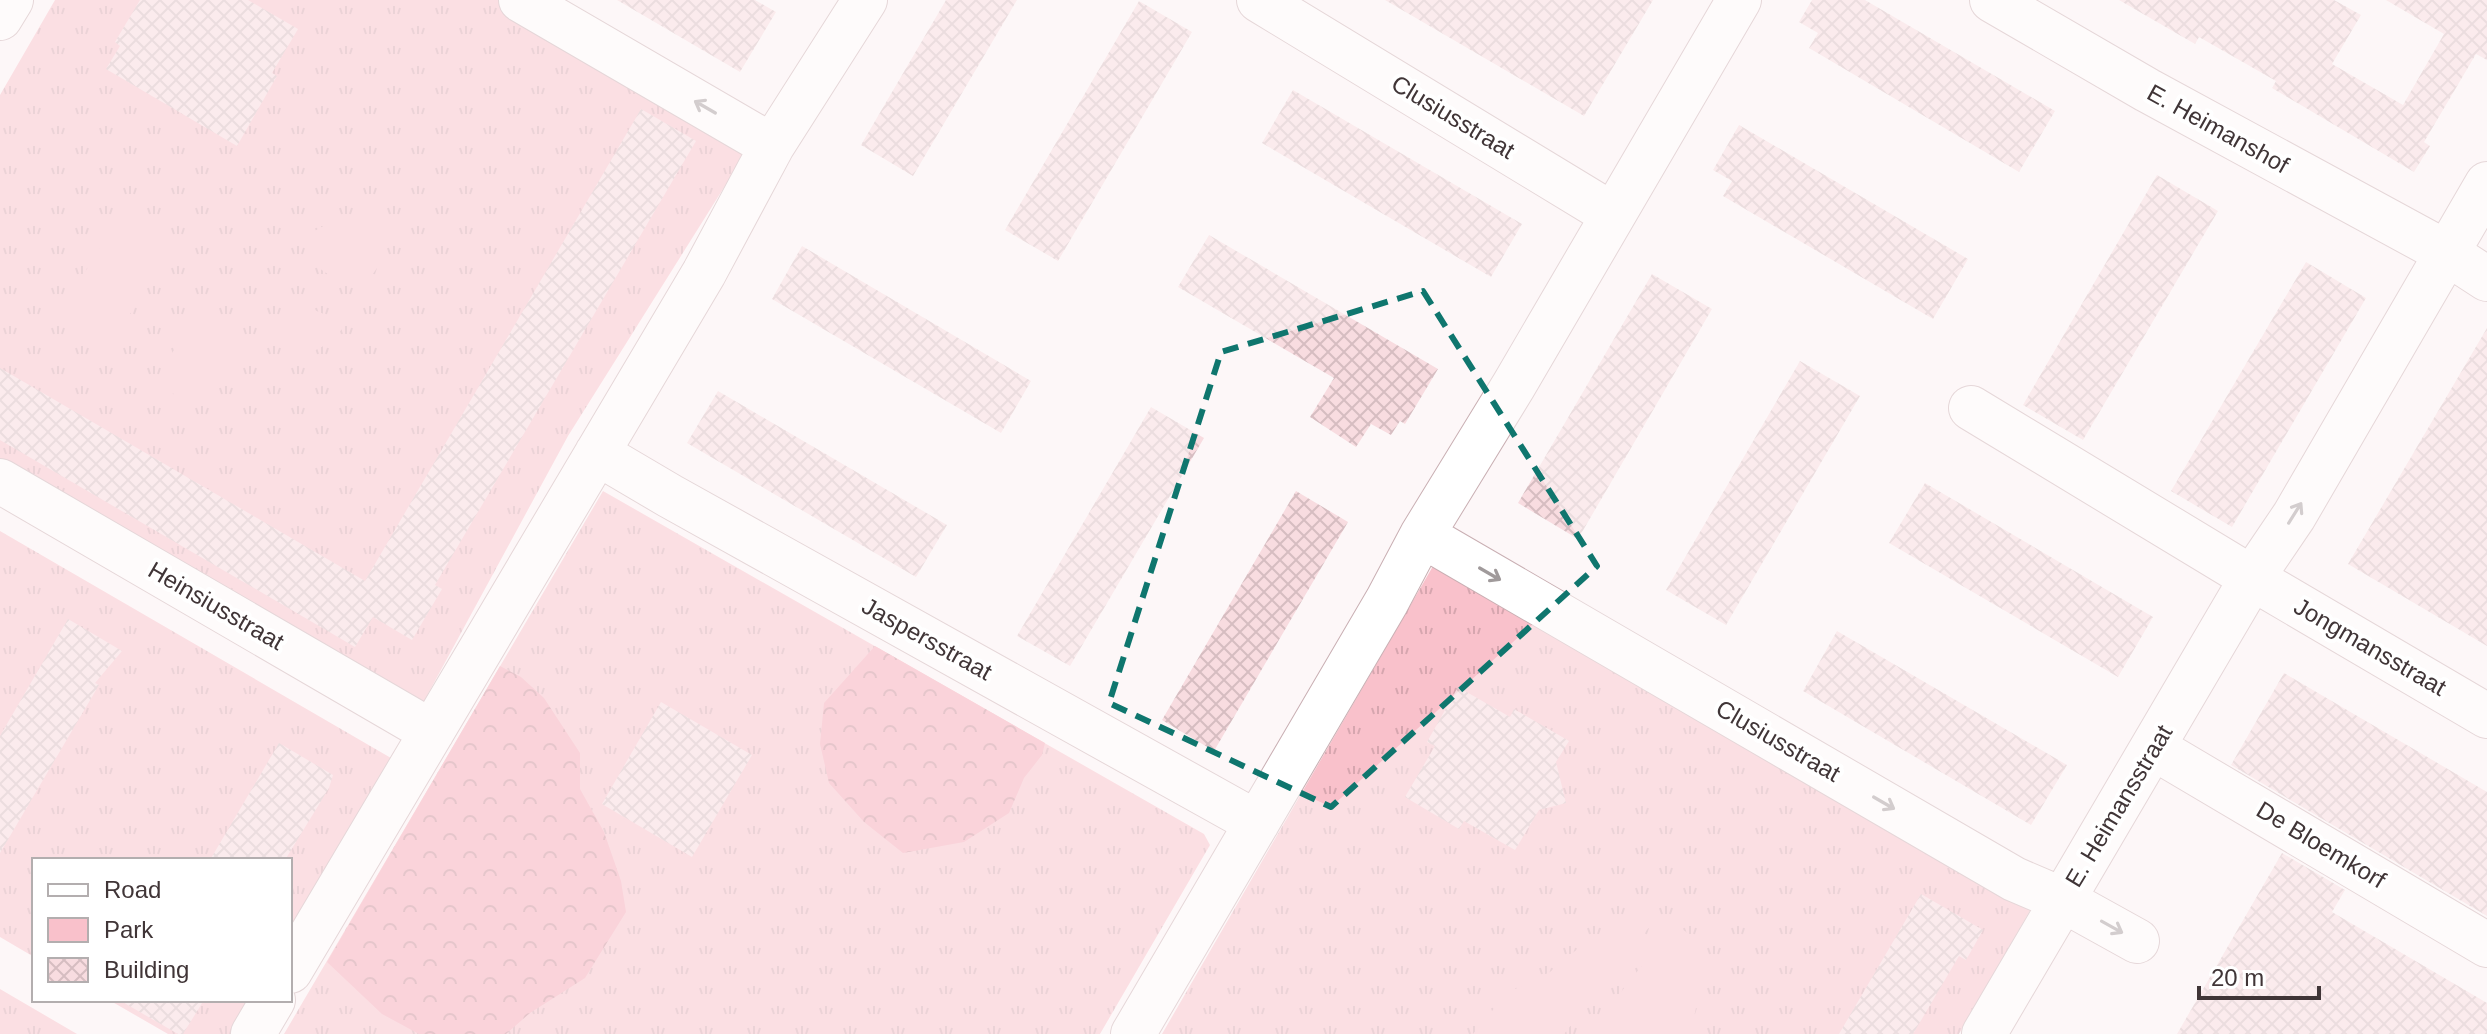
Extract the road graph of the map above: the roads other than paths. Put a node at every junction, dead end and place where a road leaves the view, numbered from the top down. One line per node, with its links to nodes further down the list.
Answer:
1 (11, 0): 7 (street)
2 (521, 0): 8 (street, one-way to 2)
3 (865, 0): 8 (street)
4 (1739, 0): 10 (street)
5 (1992, 0): 11 (street, E. Heimanshof)
6 (1285, 7): 10 (street, Clusiusstraat)
7 (0, 18)
8 (772, 146): 14 (street)
9 (2487, 184): 11 (street, E. Heimansstraat)
10 (1613, 215): 16 (street)
11 (2447, 253): 12 (street, E. Heimanshof); 17 (street, E. Heimansstraat, one-way to 11)
12 (2487, 279)
13 (1971, 408): 17 (street)
14 (597, 453): 19 (street); 21 (street, Jaspersstraat)
15 (0, 481): 19 (street, Heinsiusstraat)
16 (1422, 535): 21 (street); 22 (street, Clusiusstraat, one-way to 22)
17 (2252, 578): 18 (street, Jongmansstraat); 20 (street, E. Heimansstraat)
18 (2487, 716)
19 (432, 732): 25 (street)
20 (2154, 748): 22 (street, E. Heimansstraat); 24 (street, De Bloemkorf)
21 (1257, 823): 28 (street)
22 (2063, 900): 23 (street, Clusiusstraat, one-way to 23); 29 (street, E. Heimansstraat)
23 (2137, 941)
24 (2487, 945)
25 (292, 968)
26 (272, 1002): 27 (street)
27 (253, 1034)
28 (1133, 1034)
29 (1984, 1034)

